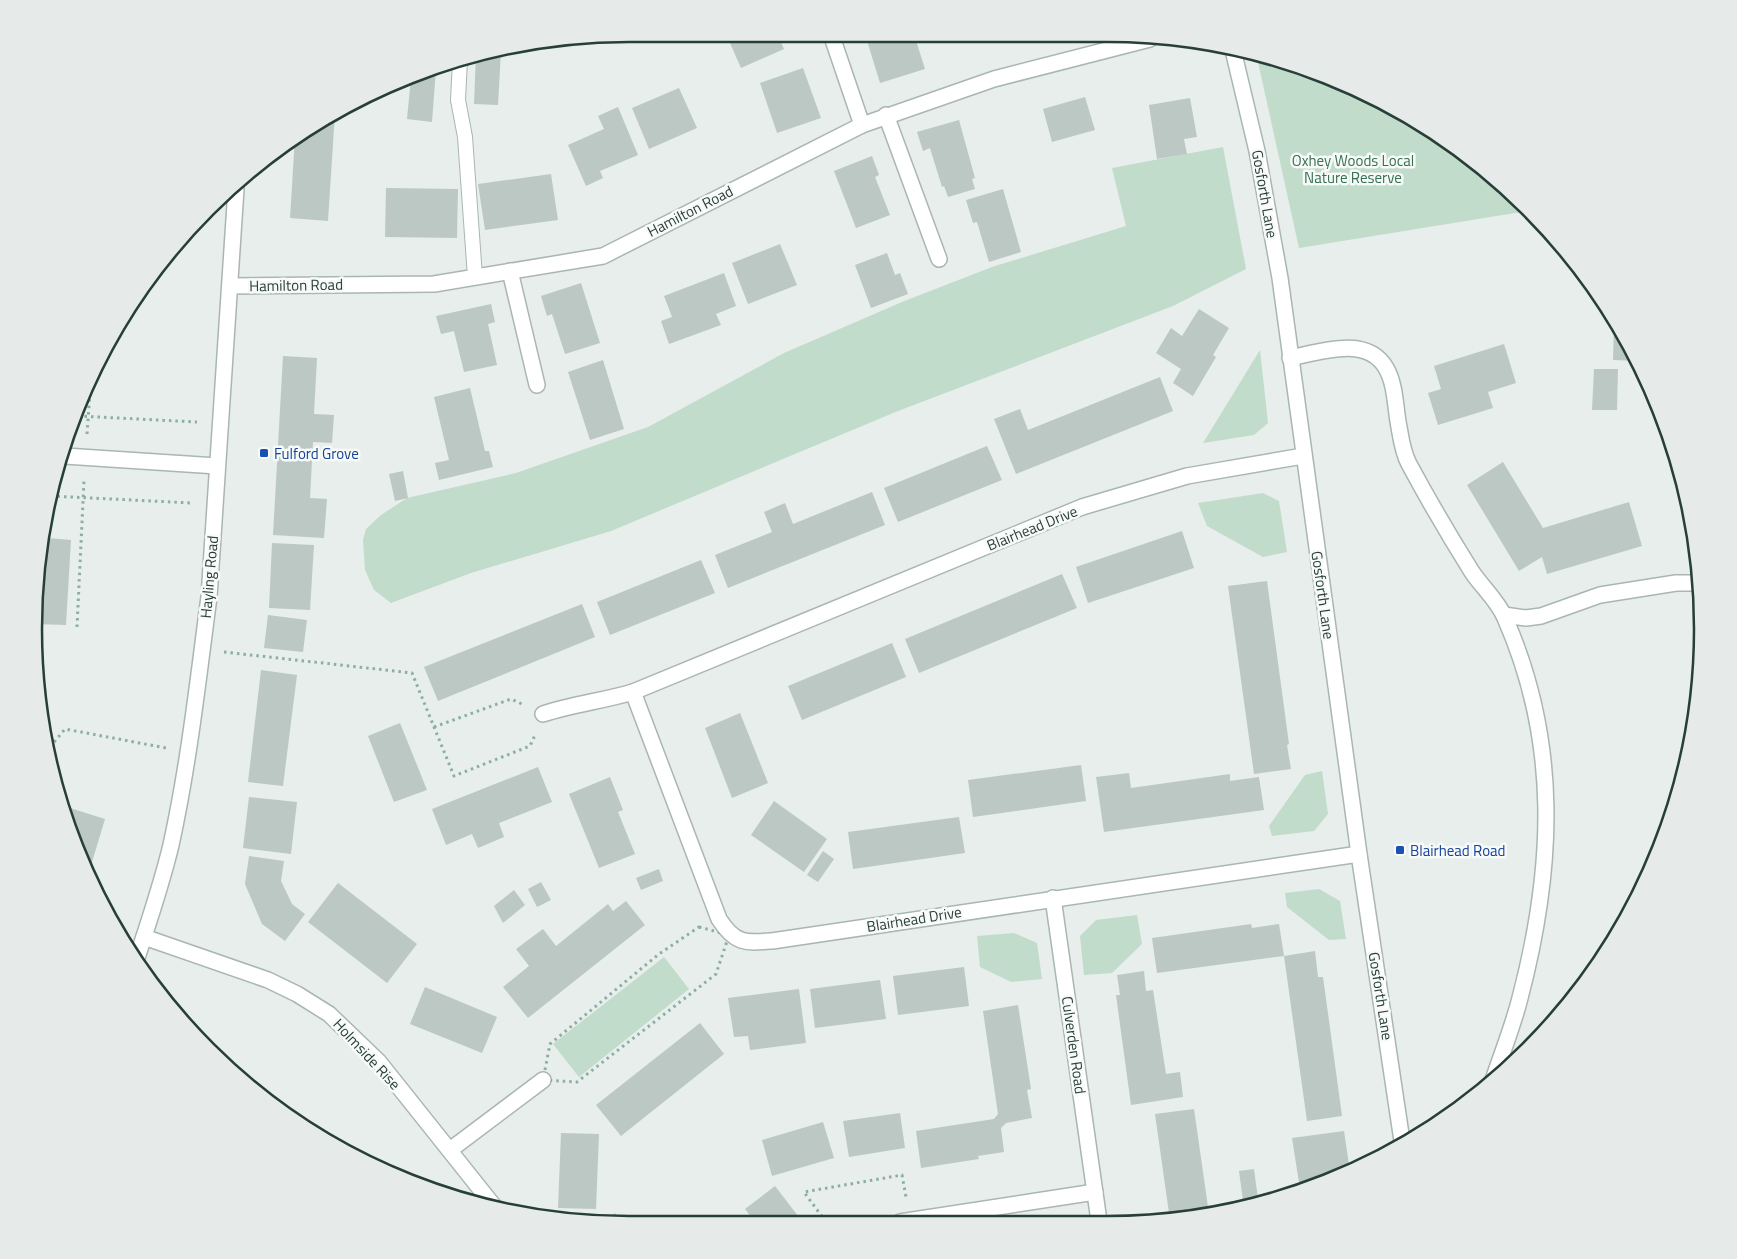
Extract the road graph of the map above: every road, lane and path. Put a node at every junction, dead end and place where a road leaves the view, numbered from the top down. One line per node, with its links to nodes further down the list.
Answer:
1 (835, 42): 6 (street)
2 (1133, 43): 5 (street, Hamilton Road)
3 (1235, 57): 12 (street, Gosforth Lane)
4 (460, 68): 10 (lane)
5 (886, 115): 6 (street, Hamilton Road); 8 (street)
6 (862, 125): 9 (street, Hamilton Road)
7 (236, 194): 11 (street, Hayling Road)
8 (939, 259)
9 (510, 271): 10 (street, Hamilton Road); 13 (street)
10 (475, 277): 11 (street, Hamilton Road)
11 (230, 286): 17 (street, Hayling Road)
12 (1290, 358): 19 (street, Gosforth Lane); 26 (street)
13 (537, 385)
14 (90, 399): 16 (path)
15 (83, 416): 16 (path)
16 (89, 416): 17 (path); 20 (path)
17 (221, 423): 21 (street, Hayling Road)
18 (69, 456): 20 (street)
19 (1303, 456): 29 (street, Blairhead Drive); 34 (street, Gosforth Lane)
20 (86, 458): 21 (street); 23 (path)
21 (217, 466): 24 (street, Hayling Road)
22 (59, 496): 23 (path)
23 (84, 498): 24 (path); 27 (path)
24 (215, 504): 28 (street, Hayling Road)
25 (1692, 583): 26 (street)
26 (1504, 615): 39 (street)
27 (76, 627)
28 (202, 650): 31 (path); 33 (street, Hayling Road)
29 (633, 692): 30 (street, Blairhead Drive); 36 (street)
30 (543, 714): 31 (path); 31 (path)
31 (434, 727)
32 (54, 743): 33 (path)
33 (189, 752): 37 (street, Hayling Road)
34 (1359, 854): 35 (street, Blairhead Drive); 41 (street, Gosforth Lane)
35 (1053, 898): 36 (street, Blairhead Drive); 44 (street, Culverden Road)
36 (729, 935): 40 (path); 40 (path)
37 (144, 937): 38 (street, Hayling Road); 42 (street, Holmside Rise)
38 (139, 952)
39 (1496, 1070)
40 (543, 1080): 42 (street)
41 (1402, 1138)
42 (450, 1150): 45 (street, Holmside Rise)
43 (902, 1175): 46 (path)
44 (1095, 1192): 47 (street); 48 (street, Culverden Road)
45 (488, 1198)
46 (822, 1216)
47 (939, 1216)
48 (1099, 1216)

